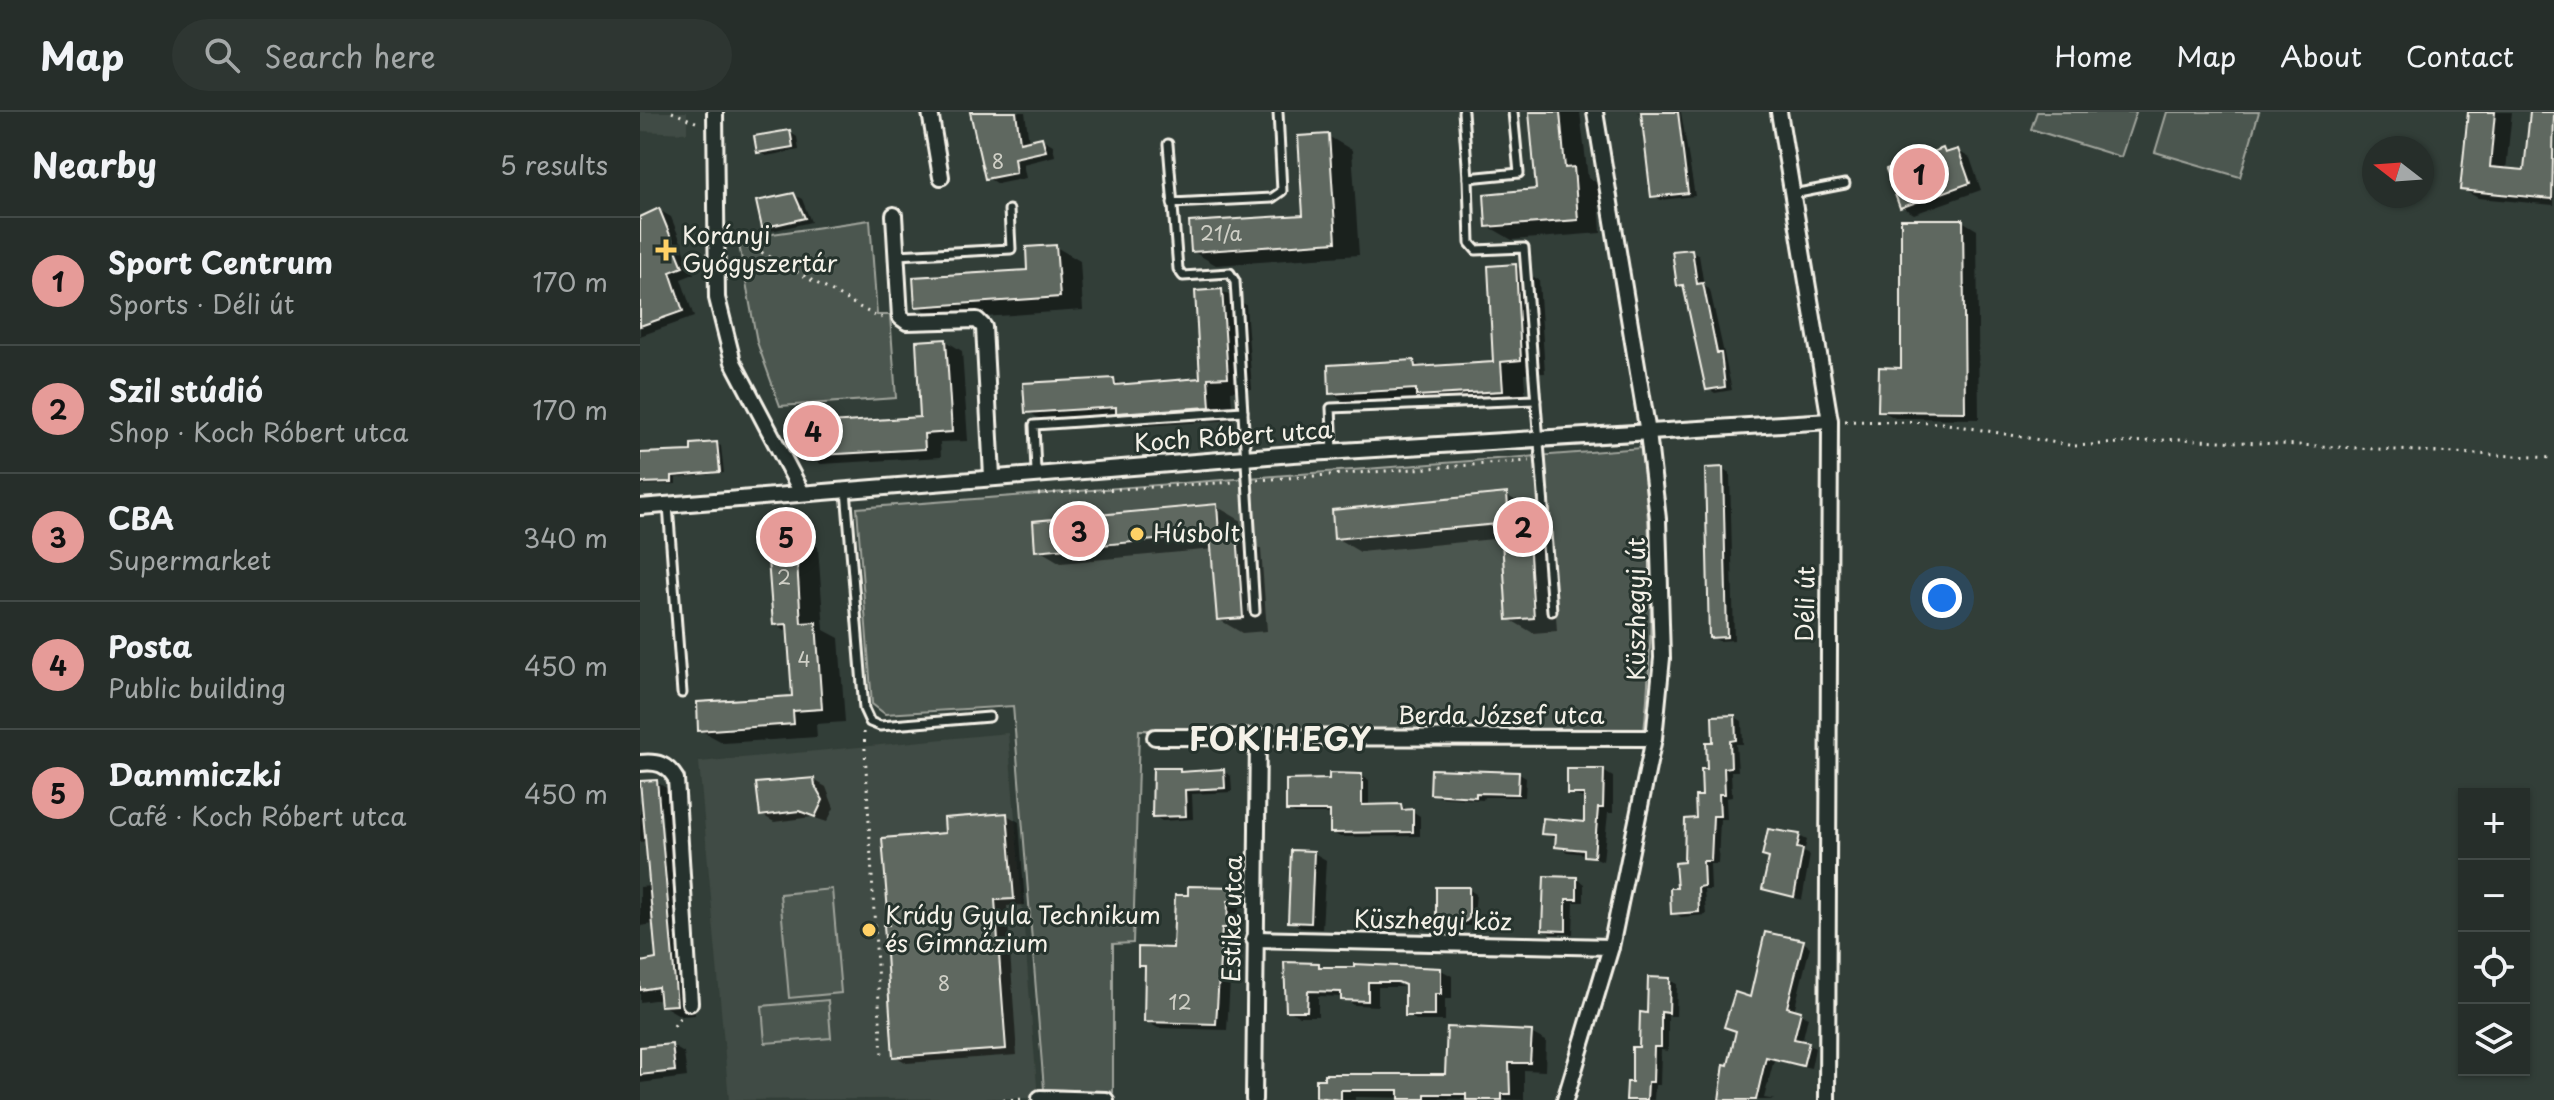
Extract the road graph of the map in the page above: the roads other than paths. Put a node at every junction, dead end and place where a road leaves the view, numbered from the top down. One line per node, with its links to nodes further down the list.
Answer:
1 (715, 112): 27 (street)
2 (930, 112): 9 (street)
3 (1278, 112): 13 (lane)
4 (1463, 112): 10 (lane)
5 (1513, 112): 10 (lane)
6 (1595, 112): 20 (street, Küszhegyi út)
7 (1779, 112): 12 (street, Déli út)
8 (1168, 144): 13 (lane)
9 (941, 177)
10 (1468, 178): 17 (lane)
11 (1845, 184): 12 (lane)
12 (1793, 194): 19 (street, Déli út)
13 (1172, 203): 18 (lane)
14 (1009, 210): 16 (lane)
15 (894, 215): 16 (street)
16 (897, 255): 25 (street)
17 (1536, 400): 21 (lane); 22 (lane)
18 (1243, 411): 23 (lane); 24 (lane)
19 (1830, 421): 20 (street, Koch Róbert utca); 45 (street, Déli út)
20 (1648, 433): 21 (street, Koch Róbert utca); 36 (street, Küszhegyi út)
21 (1538, 440): 22 (street, Koch Róbert utca); 31 (lane)
22 (1333, 452): 23 (street, Koch Róbert utca)
23 (1246, 459): 24 (street, Koch Róbert utca); 30 (lane)
24 (1036, 472): 25 (street, Koch Róbert utca)
25 (992, 476): 26 (street, Koch Róbert utca)
26 (846, 488): 27 (street, Koch Róbert utca); 33 (lane)
27 (802, 493): 28 (street, Koch Róbert utca)
28 (668, 505): 29 (street, Koch Róbert utca); 32 (lane)
29 (640, 507)
30 (1255, 611)
31 (1552, 611)
32 (682, 693)
33 (989, 717)
34 (1155, 737): 35 (street, Berda József utca)
35 (1258, 738): 36 (street, Berda József utca); 38 (street, Estike utca)
36 (1654, 738): 39 (street, Küszhegyi út)
37 (640, 763): 40 (street)
38 (1254, 939): 39 (street, Küszhegyi köz); 43 (street, Estike utca)
39 (1611, 947): 44 (street, Küszhegyi út)
40 (690, 1003)
41 (1040, 1098): 42 (street)
42 (1106, 1100)
43 (1254, 1100)
44 (1565, 1100)
45 (1827, 1100)

